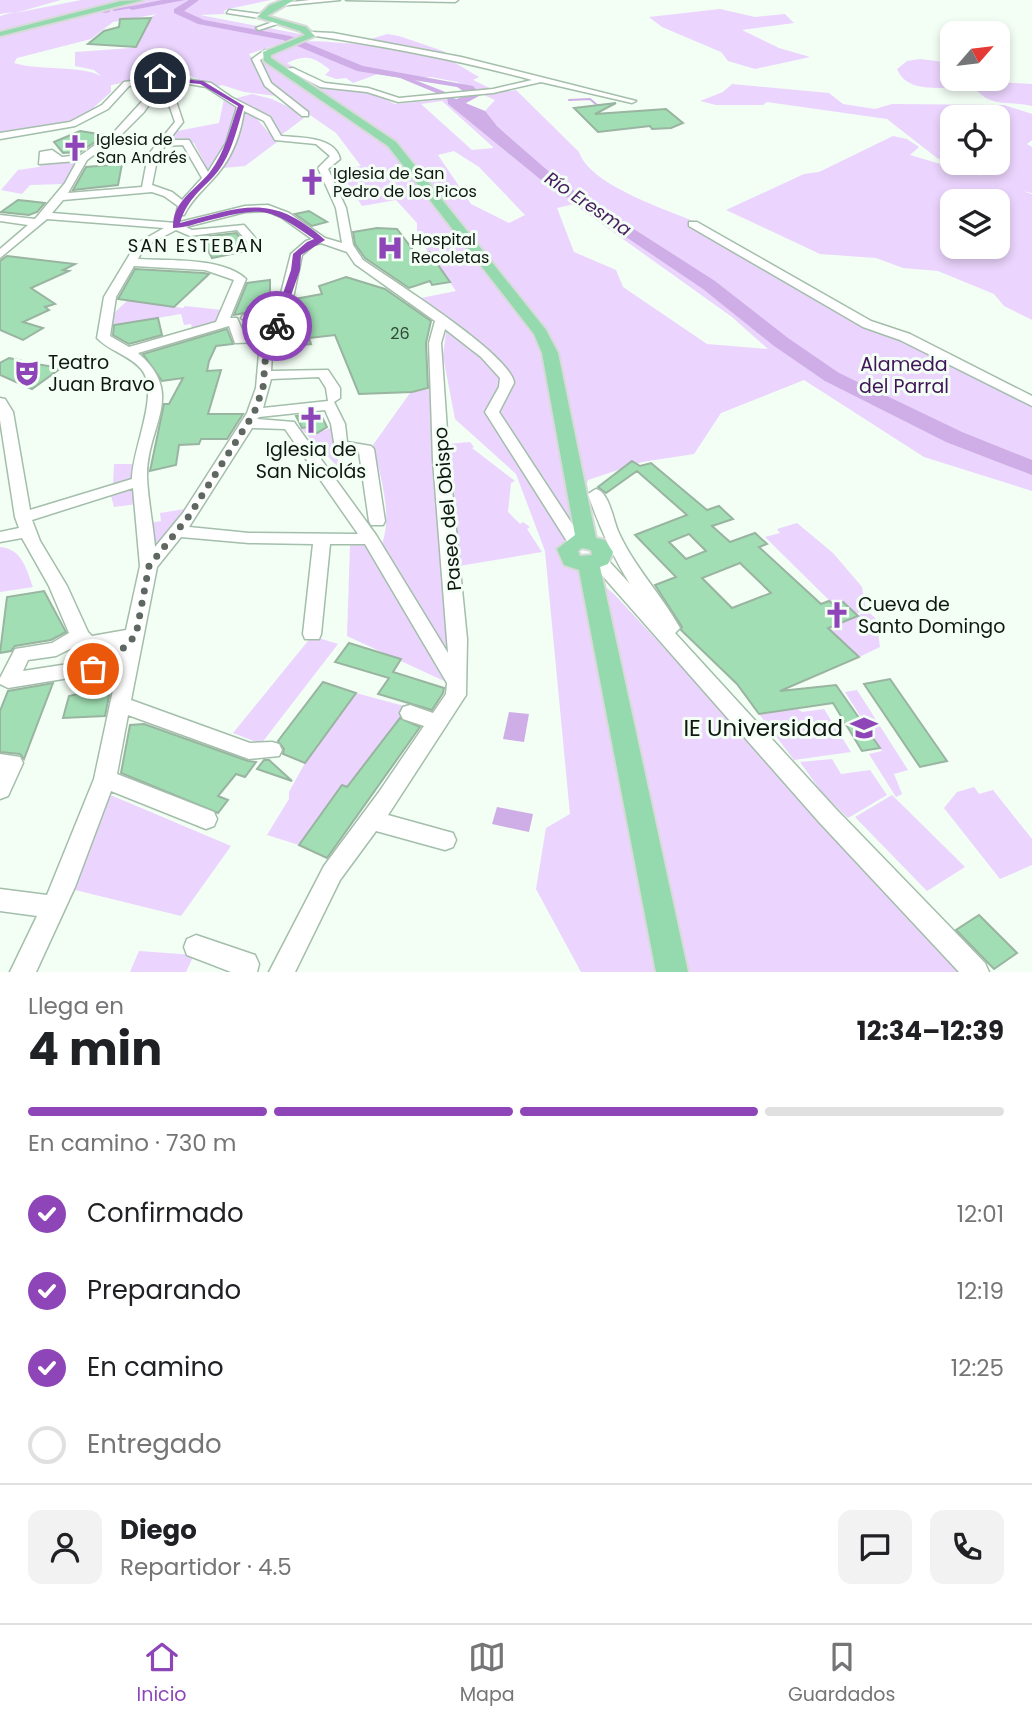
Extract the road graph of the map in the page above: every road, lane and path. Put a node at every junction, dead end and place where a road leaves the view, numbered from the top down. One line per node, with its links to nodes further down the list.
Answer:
1 (139, 0): 11 (main road)
2 (337, 0): 5 (street)
3 (349, 0): 4 (street)
4 (455, 0)
5 (284, 3): 6 (street); 8 (main road)
6 (299, 6)
7 (229, 12): 8 (street)
8 (260, 16): 9 (main road)
9 (278, 22): 10 (street); 12 (main road)
10 (259, 28)
11 (0, 34)
12 (310, 36): 13 (main road); 15 (street)
13 (260, 53): 14 (main road); 19 (street)
14 (282, 70): 15 (street); 63 (main road)
15 (541, 79): 17 (street)
16 (162, 83): 18 (street); 21 (street); 23 (street); 25 (street)
17 (632, 101)
18 (241, 111): 22 (street); 26 (street)
19 (305, 118)
20 (295, 128): 22 (street)
21 (0, 136)
22 (282, 139): 38 (street)
23 (164, 143): 26 (street); 27 (street)
24 (38, 153): 25 (street)
25 (85, 156): 28 (street)
26 (207, 178): 29 (street)
27 (150, 188): 28 (street); 29 (street)
28 (60, 197): 32 (street)
29 (182, 207): 34 (street)
30 (239, 211): 34 (street); 35 (street); 36 (street)
31 (0, 218): 32 (street)
32 (42, 220): 34 (street); 40 (street)
33 (693, 224): 52 (street)
34 (176, 226): 35 (street); 39 (street)
35 (240, 227): 37 (street)
36 (321, 240): 38 (street); 43 (street)
37 (252, 248)
38 (349, 248): 45 (street)
39 (137, 254): 42 (street); 48 (street)
40 (0, 255)
41 (233, 256): 42 (street)
42 (230, 273): 46 (street)
43 (280, 312): 44 (street); 47 (street)
44 (247, 318)
45 (441, 321): 63 (street); 71 (street, Paseo del Obispo)
46 (227, 323): 47 (street); 48 (street)
47 (267, 338): 49 (street)
48 (128, 352): 55 (street)
49 (264, 376): 51 (street); 53 (street)
50 (0, 402): 54 (street)
51 (331, 402): 53 (street); 57 (street)
52 (1032, 402)
53 (250, 418): 59 (street); 62 (street)
54 (8, 447): 58 (street)
55 (140, 473): 58 (street); 64 (street)
56 (596, 494): 68 (street)
57 (377, 520)
58 (25, 524): 60 (street); 67 (street)
59 (175, 531): 61 (street); 64 (street)
60 (0, 537)
61 (322, 539): 62 (street); 65 (street)
62 (370, 539): 71 (street)
63 (588, 552): 68 (street); 87 (main road)
64 (149, 566): 66 (street)
65 (312, 634)
66 (136, 635): 67 (street); 69 (street); 70 (street)
67 (84, 640): 69 (street); 69 (street)
68 (674, 646): 88 (street)
69 (109, 663): 70 (street)
70 (126, 679): 72 (street)
71 (456, 690): 74 (street)
72 (121, 704): 75 (street); 77 (street)
73 (410, 713): 74 (street)
74 (438, 723): 80 (street)
75 (272, 750)
76 (0, 763): 78 (street)
77 (105, 779): 79 (street); 83 (street)
78 (0, 790)
79 (206, 819)
80 (370, 820): 81 (street); 85 (street)
81 (445, 840)
82 (0, 900): 83 (street)
83 (54, 907): 86 (street)
84 (195, 947): 85 (street)
85 (258, 969)
86 (23, 972)
87 (672, 972)
88 (976, 972)

